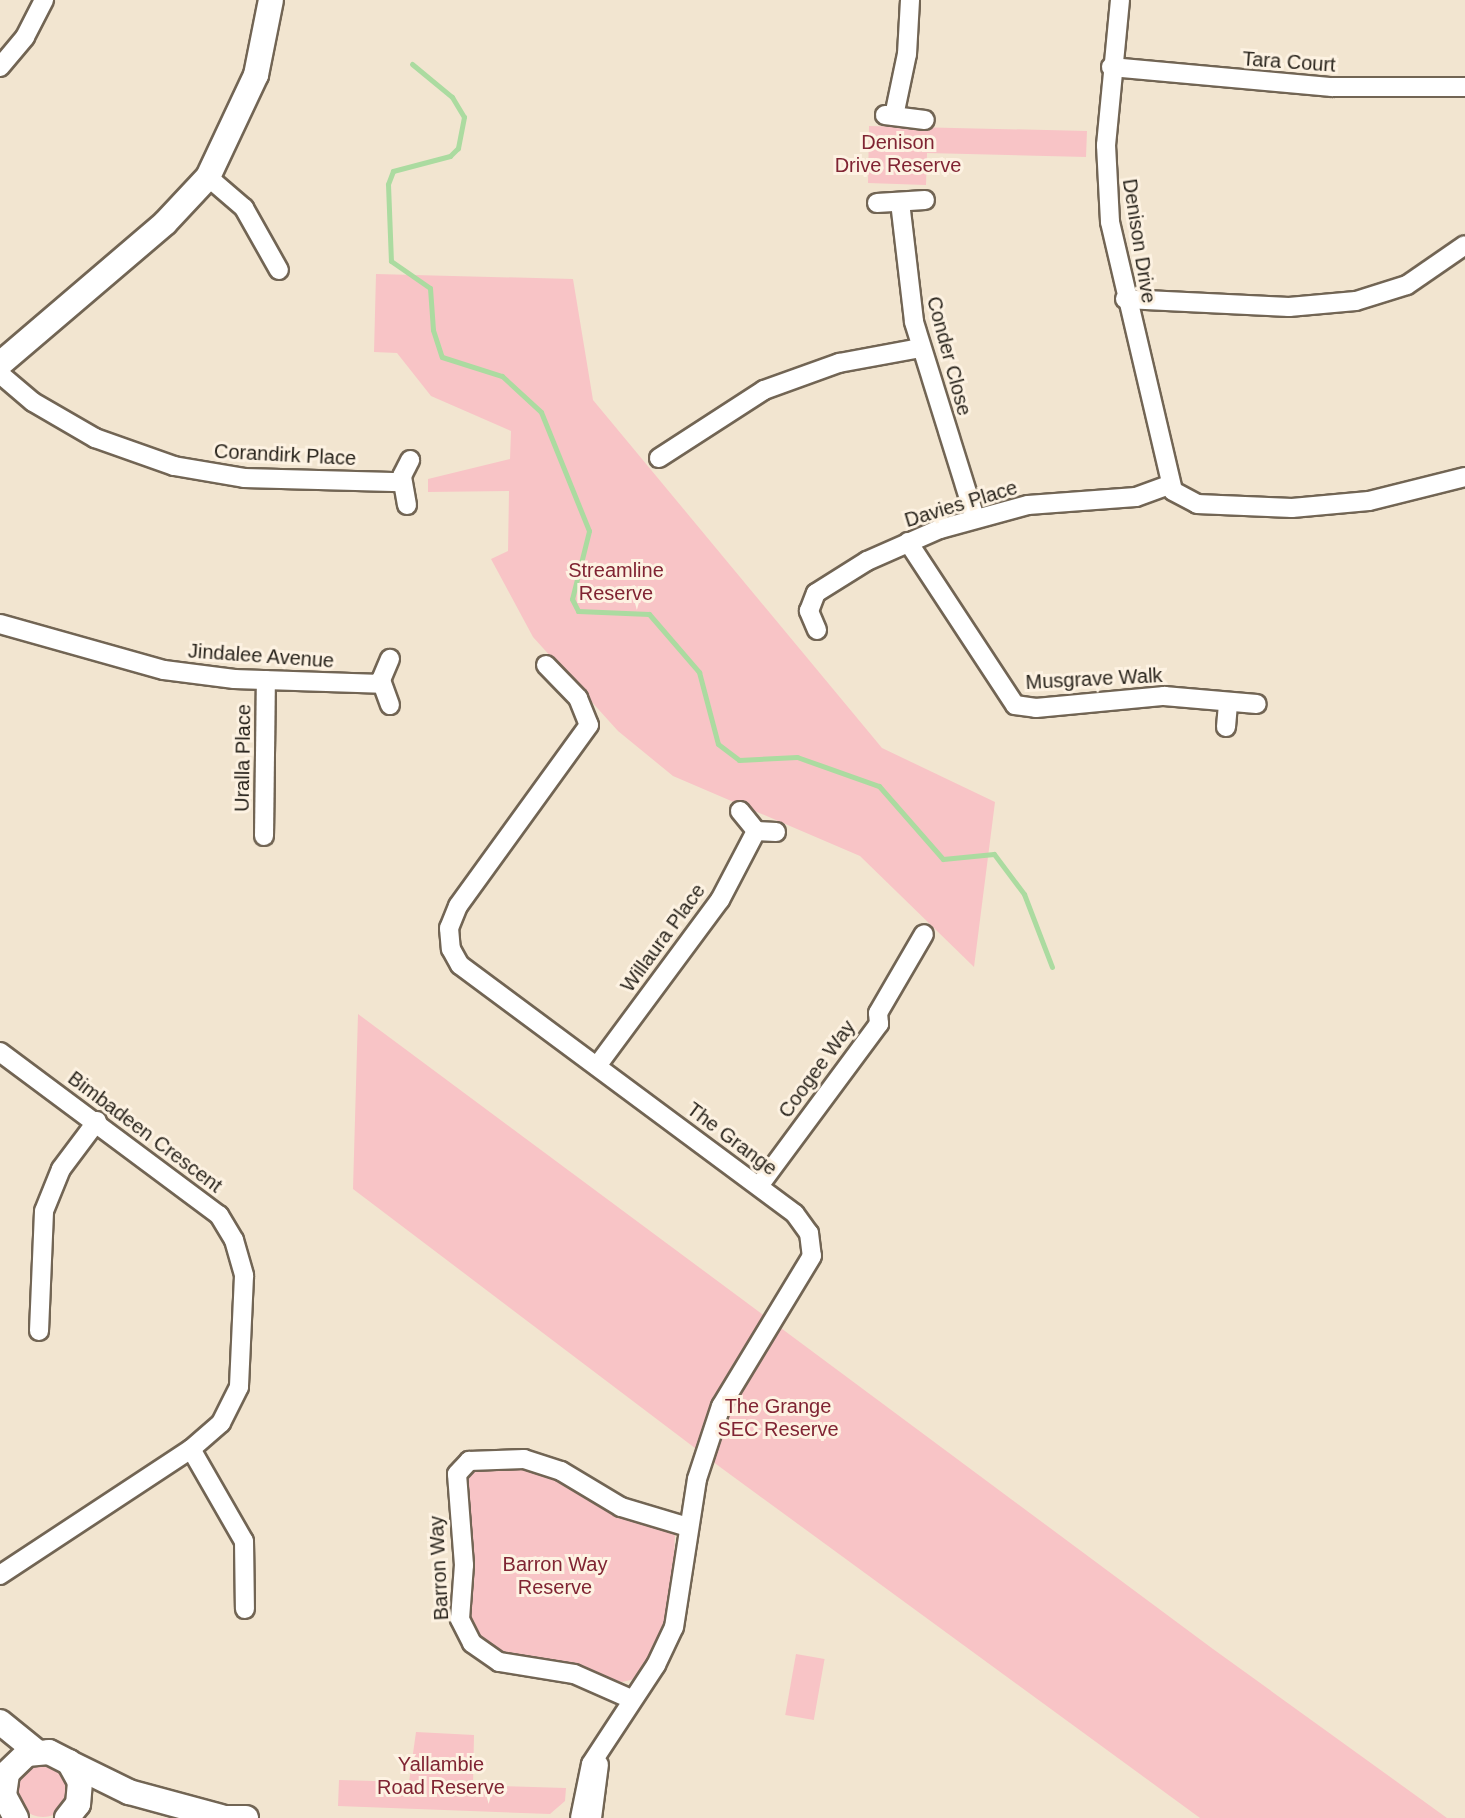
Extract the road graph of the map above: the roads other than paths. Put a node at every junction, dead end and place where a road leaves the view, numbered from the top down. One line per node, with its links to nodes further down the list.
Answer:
1 (44, 0): 5 (street)
2 (271, 0): 10 (street)
3 (910, 0): 9 (street)
4 (1120, 0): 6 (street, Denison Drive)
5 (0, 67)
6 (1111, 67): 7 (street, Tara Court); 17 (street, Denison Drive)
7 (1465, 87): 8 (street, Tara Court)
8 (1465, 94)
9 (925, 120)
10 (208, 177): 15 (street); 16 (street)
11 (925, 200): 12 (street)
12 (900, 202): 13 (street); 19 (street, Conder Close)
13 (877, 203)
14 (1465, 245): 17 (street)
15 (279, 270)
16 (94, 279): 18 (street); 20 (street)
17 (1125, 299): 26 (street, Denison Drive)
18 (0, 344)
19 (920, 348): 22 (street); 28 (street, Conder Close)
20 (0, 364)
21 (0, 374): 25 (street, Corandirk Place)
22 (659, 458)
23 (410, 460): 25 (street)
24 (1465, 477): 26 (street)
25 (402, 482): 27 (street)
26 (1169, 485): 28 (street, Davies Place)
27 (407, 505)
28 (975, 518): 29 (street, Davies Place)
29 (908, 542): 31 (street, Davies Place); 36 (street, Musgrave Walk)
30 (0, 624): 34 (street, Jindalee Avenue)
31 (817, 630)
32 (390, 659): 35 (street)
33 (546, 665): 46 (street, The Grange)
34 (266, 680): 35 (street, Jindalee Avenue); 43 (street, Uralla Place)
35 (381, 684): 38 (street)
36 (1228, 702): 37 (street, Musgrave Walk); 39 (street)
37 (1257, 704)
38 (390, 705)
39 (1226, 727)
40 (740, 811): 41 (street)
41 (756, 831): 42 (street); 46 (street, Willaura Place)
42 (776, 832)
43 (264, 836)
44 (924, 934): 48 (street, Coogee Way)
45 (0, 1052): 47 (street, Bimbadeen Crescent)
46 (597, 1066): 48 (street, The Grange)
47 (97, 1121): 49 (street); 50 (street, Bimbadeen Crescent)
48 (759, 1186): 51 (street, The Grange)
49 (39, 1331)
50 (191, 1449): 52 (street, Bimbadeen Crescent); 53 (street)
51 (688, 1527): 54 (street, The Grange); 54 (street, Barron Way)
52 (0, 1575)
53 (245, 1609)
54 (631, 1699): 57 (street, The Grange)
55 (0, 1722): 58 (street)
56 (0, 1740): 60 (street)
57 (603, 1745): 67 (street, The Grange); 68 (street, The Grange)
58 (37, 1752): 59 (street); 60 (street)
59 (69, 1762): 62 (street); 64 (street)
60 (6, 1778): 63 (street)
61 (0, 1816): 63 (street)
62 (221, 1817): 65 (street); 66 (street)
63 (16, 1818)
64 (67, 1818)
65 (194, 1818)
66 (246, 1818)
67 (580, 1818)
68 (592, 1818)

